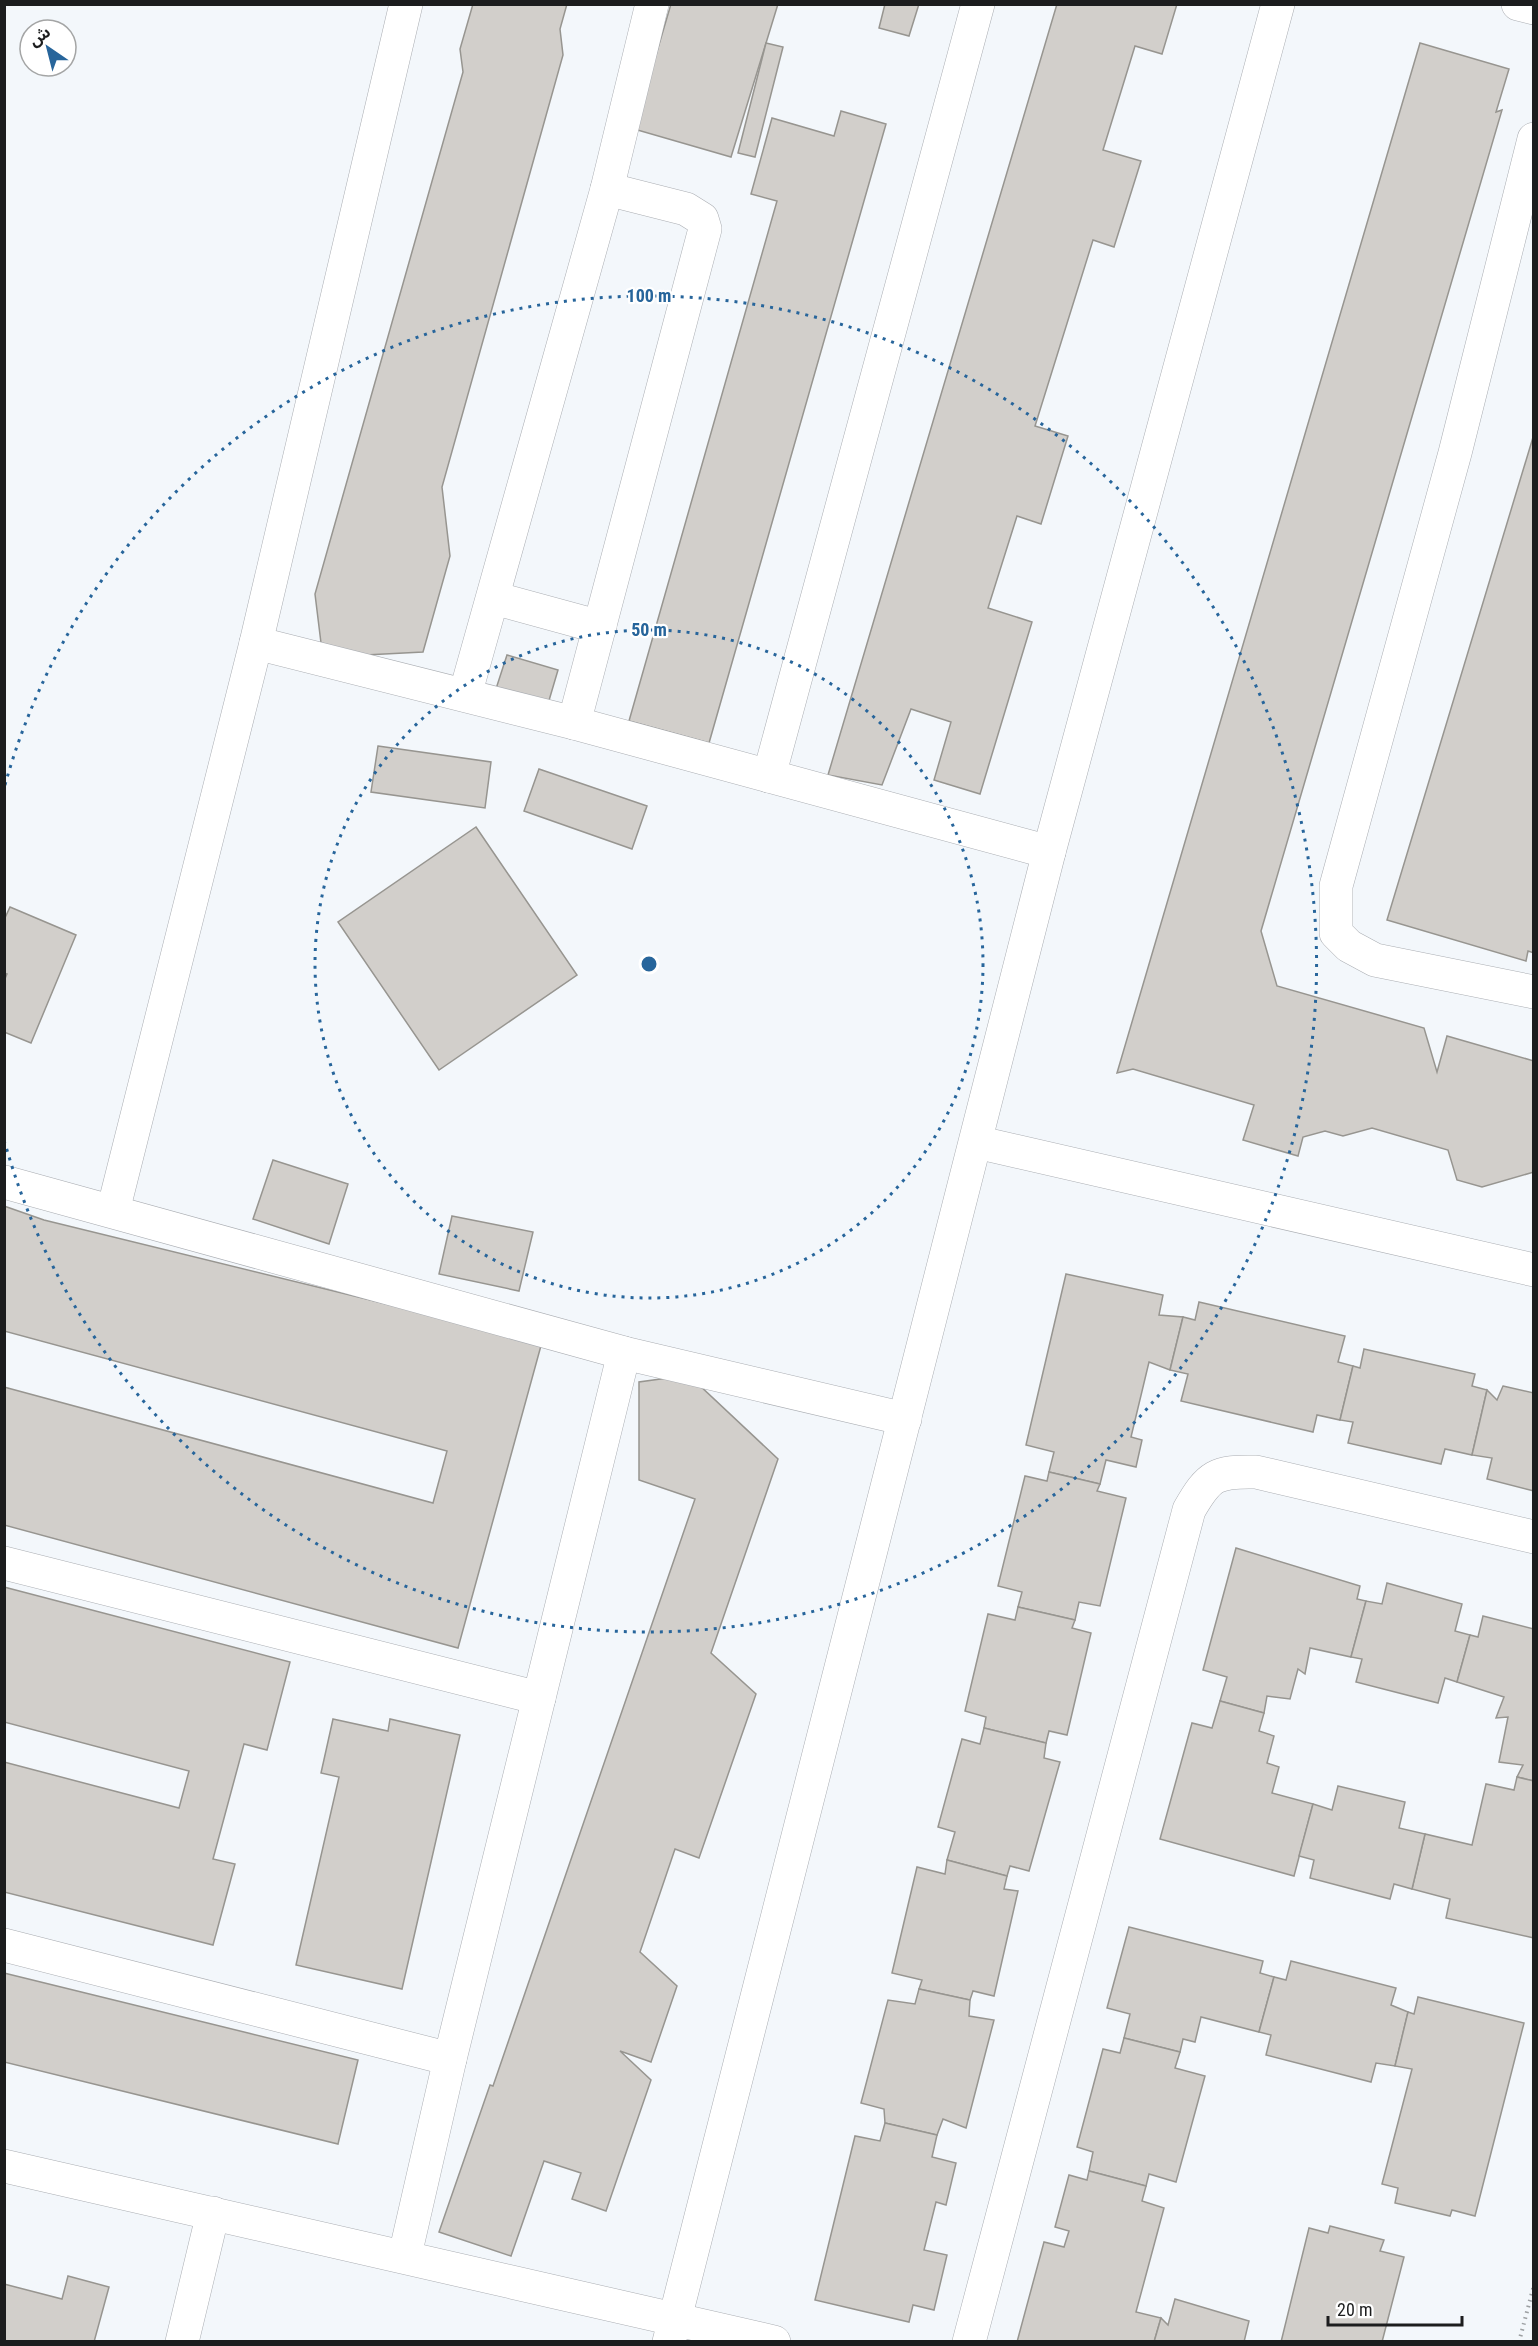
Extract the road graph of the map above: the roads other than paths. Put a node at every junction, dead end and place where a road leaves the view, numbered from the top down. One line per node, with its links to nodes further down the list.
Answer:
1 (406, 4): 11 (street)
2 (652, 4): 8 (street)
3 (978, 4): 14 (street)
4 (1278, 4): 15 (street)
5 (1518, 4): 6 (street)
6 (1533, 8)
7 (1533, 139): 16 (street)
8 (607, 189): 9 (street); 10 (street)
9 (494, 598): 10 (street); 12 (street)
10 (600, 627): 13 (street)
11 (255, 643): 12 (street); 19 (street)
12 (465, 695): 13 (street)
13 (574, 723): 14 (street)
14 (769, 776): 15 (street)
15 (1048, 852): 17 (street)
16 (1533, 992)
17 (976, 1142): 20 (street); 22 (street)
18 (4, 1182): 19 (street)
19 (113, 1211): 21 (street)
20 (1533, 1270)
21 (624, 1353): 22 (street); 25 (street)
22 (905, 1419): 31 (street)
23 (1533, 1537): 34 (street)
24 (4, 1563): 25 (street)
25 (539, 1698): 27 (street)
26 (4, 1945): 27 (street)
27 (450, 2059): 30 (street)
28 (4, 2166): 29 (street)
29 (213, 2213): 30 (street); 32 (street)
30 (405, 2255): 31 (street)
31 (671, 2330): 33 (street)
32 (182, 2342)
33 (774, 2342)
34 (969, 2342)

